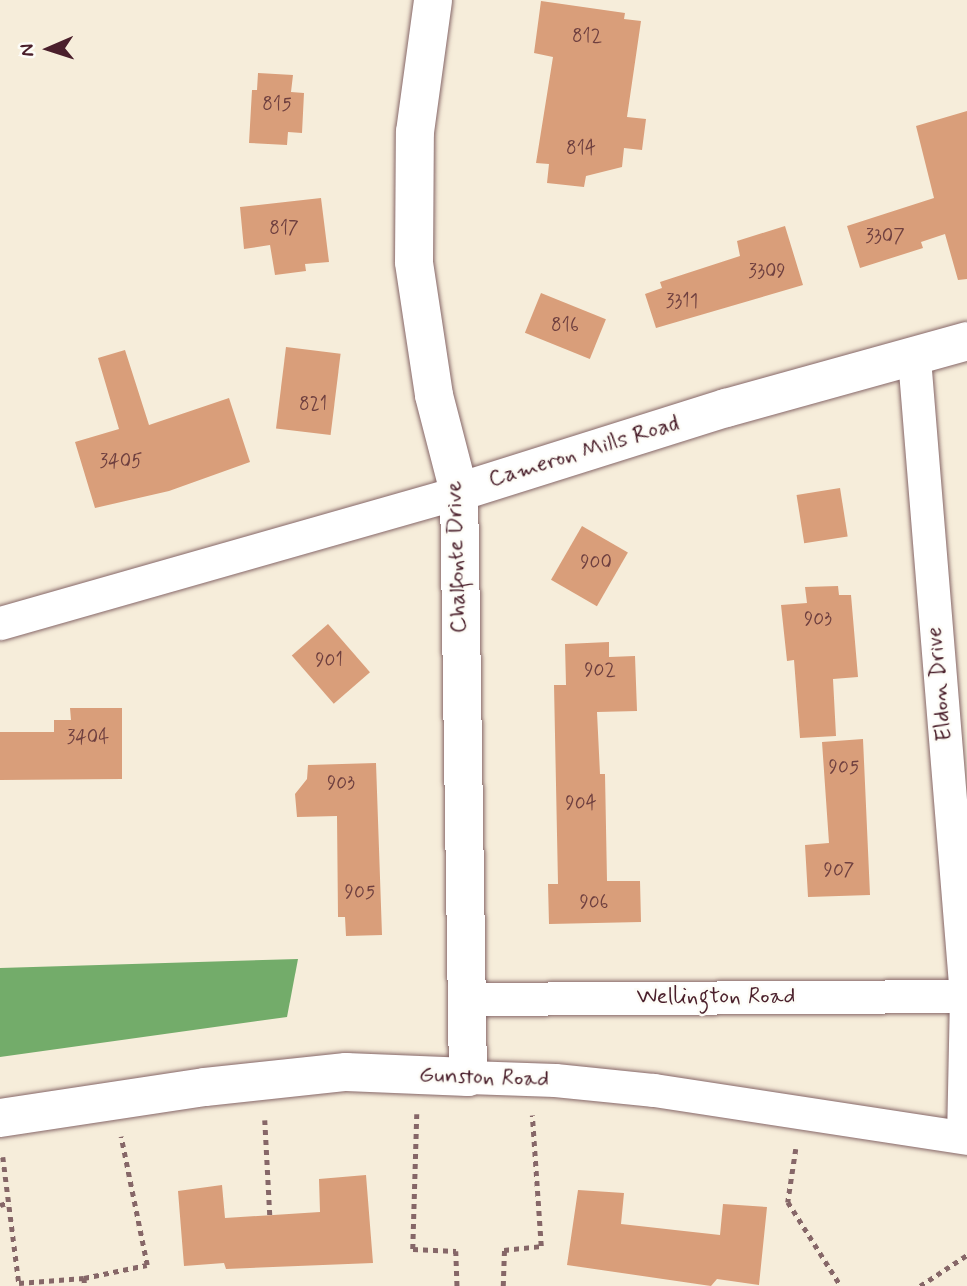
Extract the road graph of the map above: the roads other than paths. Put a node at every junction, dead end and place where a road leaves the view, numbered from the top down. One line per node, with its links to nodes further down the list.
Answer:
1 (433, 0): 4 (street, Chalfonte Drive)
2 (967, 341): 3 (street, Cameron Mills Road)
3 (914, 358): 4 (street, Cameron Mills Road); 6 (street, Eldon Drive)
4 (459, 492): 5 (street, Cameron Mills Road); 7 (street, Chalfonte Drive)
5 (0, 623)
6 (966, 996): 7 (street, Wellington Road); 10 (street, Eldon Drive)
7 (464, 999): 8 (street, Chalfonte Drive)
8 (468, 1077): 9 (street, Gunston Road); 10 (street, Gunston Road)
9 (0, 1118)
10 (965, 1137)

